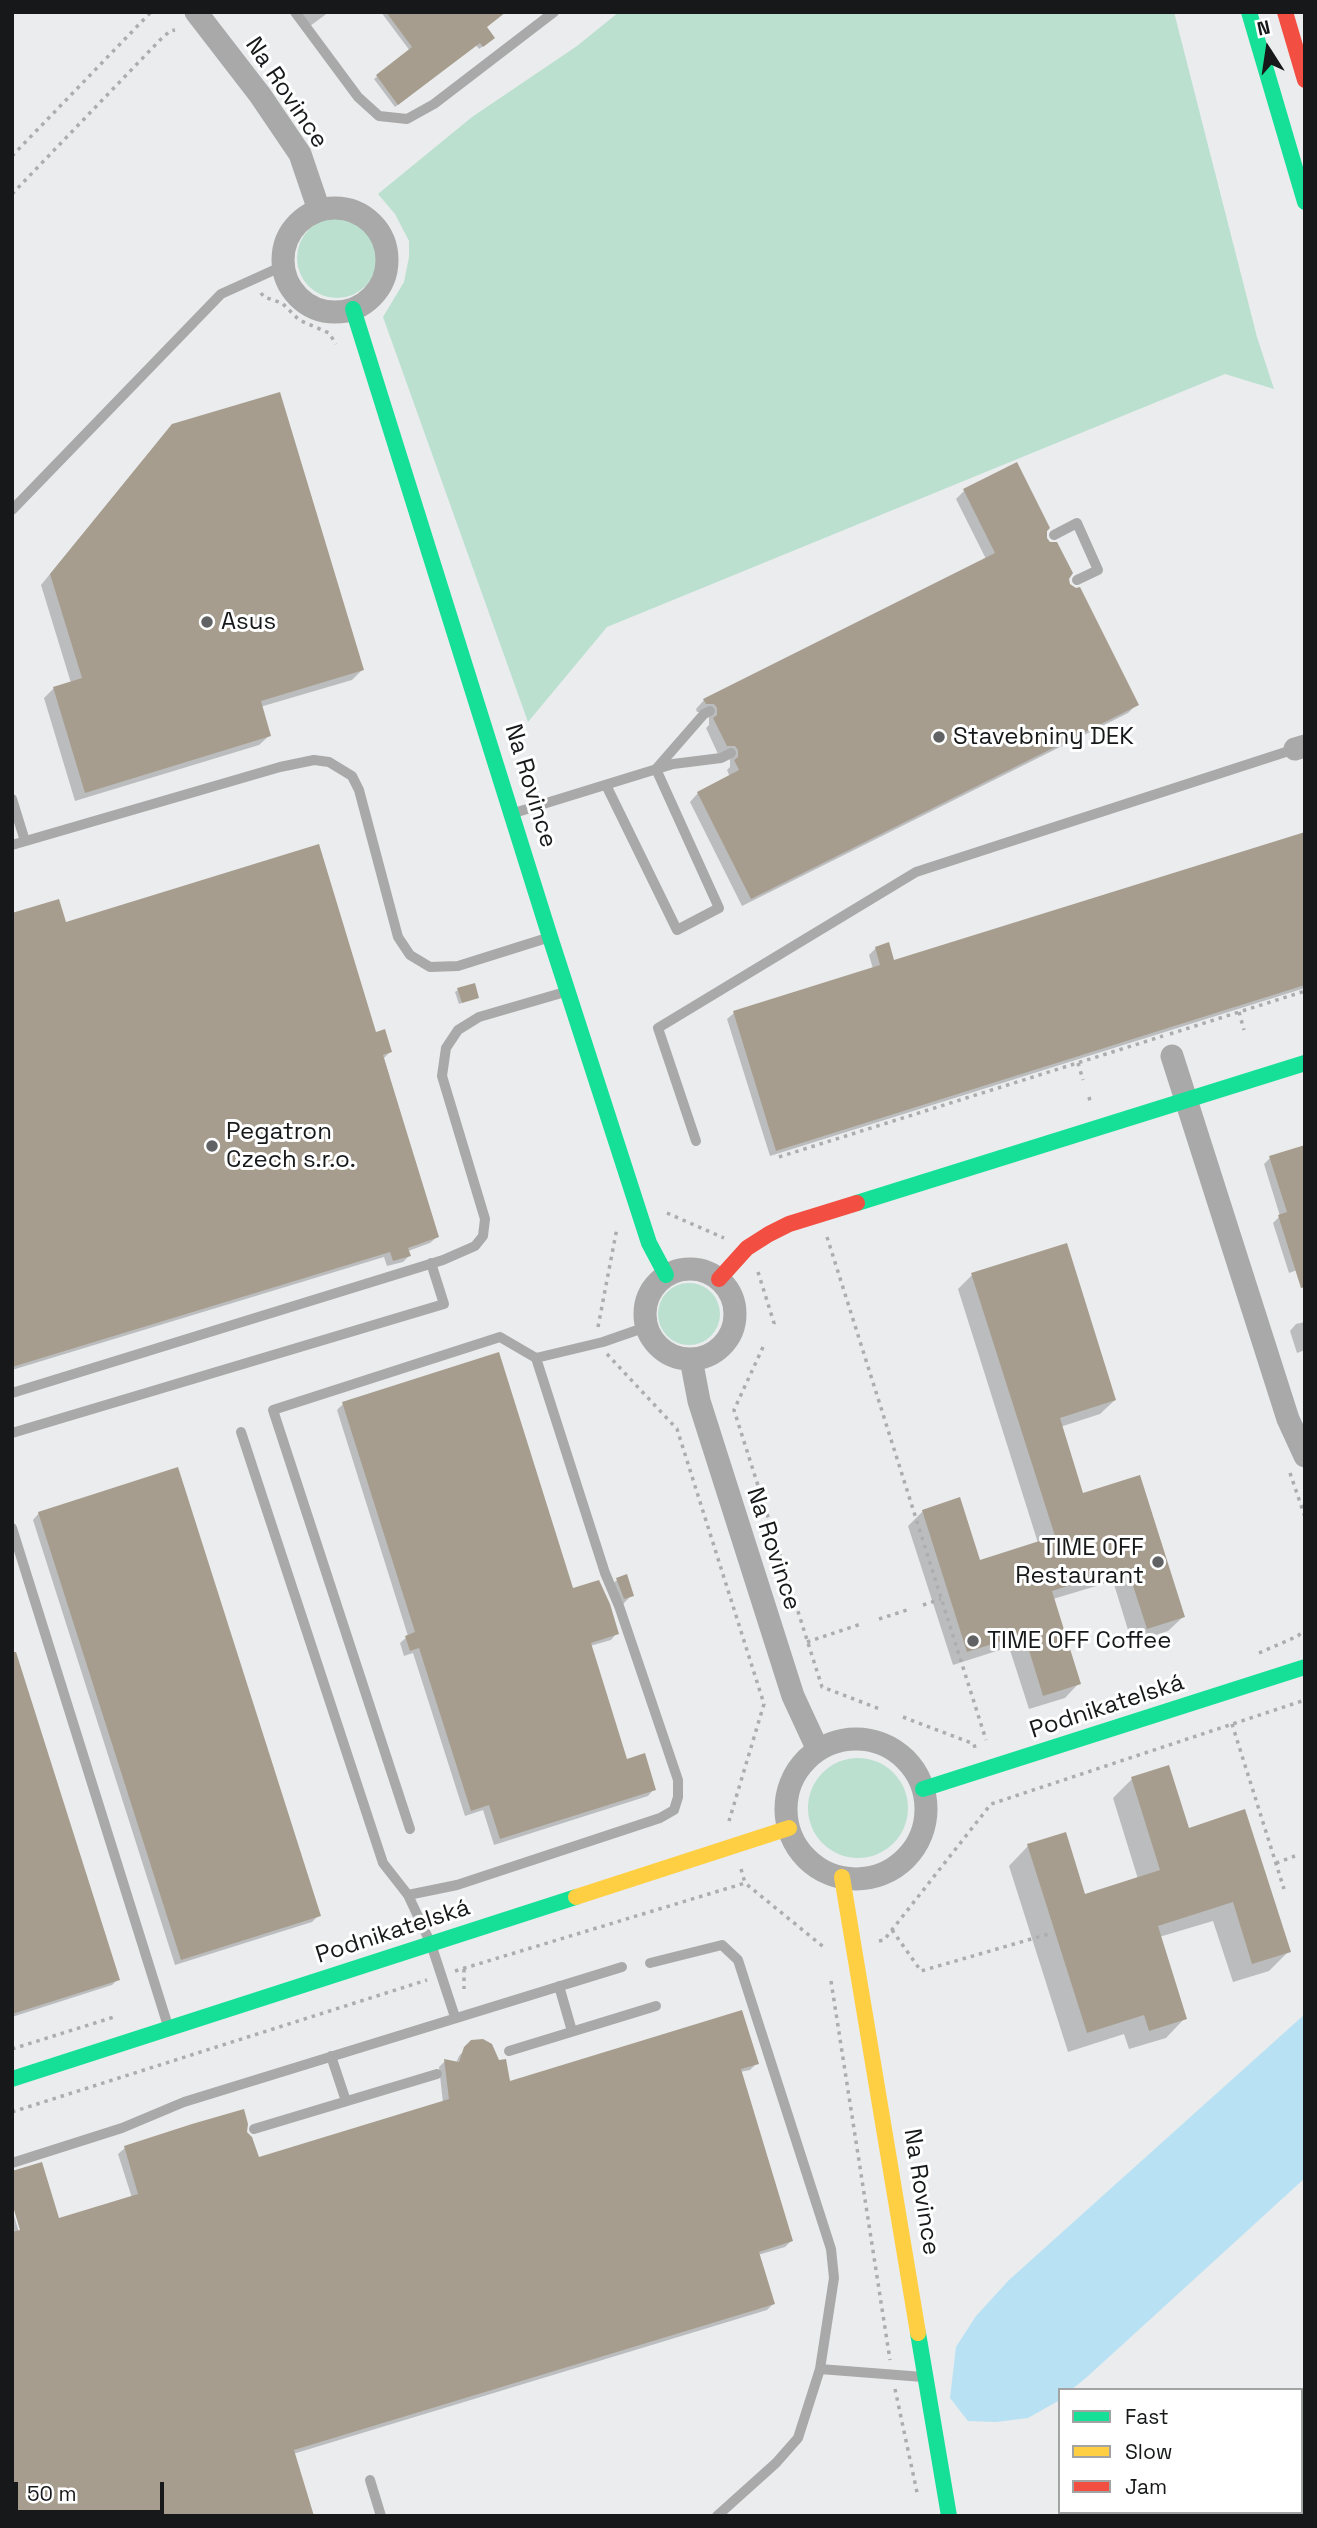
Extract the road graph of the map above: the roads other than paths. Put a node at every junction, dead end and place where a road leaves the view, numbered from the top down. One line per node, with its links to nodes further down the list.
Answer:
1 (197, 12): 8 (street, Na Rovince)
2 (295, 12): 3 (lane)
3 (554, 12)
4 (1250, 12): 7 (main road)
5 (1286, 12): 6 (main road)
6 (1305, 80)
7 (1305, 202)
8 (320, 210): 9 (street); 10 (street)
9 (283, 266): 10 (street); 11 (lane)
10 (353, 309): 20 (main road, Na Rovince)
11 (12, 510)
12 (1054, 535): 13 (lane)
13 (1077, 580)
14 (710, 711): 17 (lane)
15 (1300, 748): 28 (lane)
16 (731, 753): 17 (lane)
17 (656, 769): 18 (lane); 18 (lane)
18 (606, 785): 20 (lane)
19 (12, 799): 21 (lane)
20 (511, 814): 23 (main road, Na Rovince)
21 (25, 841): 22 (lane); 23 (lane)
22 (12, 845)
23 (550, 937): 24 (main road, Na Rovince)
24 (567, 991): 29 (lane); 30 (main road, Na Rovince)
25 (1172, 1056): 27 (street)
26 (1305, 1063): 27 (main road)
27 (1187, 1101): 31 (main road); 38 (street)
28 (696, 1141)
29 (431, 1263): 35 (lane); 37 (lane)
30 (666, 1275): 31 (street); 32 (street)
31 (719, 1279): 34 (street)
32 (646, 1326): 33 (lane); 34 (street)
33 (536, 1358): 44 (lane); 46 (lane)
34 (691, 1359): 41 (street, Na Rovince)
35 (12, 1393)
36 (241, 1432): 46 (lane)
37 (12, 1433)
38 (1305, 1455)
39 (12, 1528): 53 (lane)
40 (1305, 1667): 42 (main road, Podnikatelská)
41 (818, 1750): 42 (street); 43 (street)
42 (923, 1789): 45 (street)
43 (789, 1828): 45 (street); 47 (main road, Podnikatelská)
44 (410, 1829)
45 (842, 1877): 63 (main road, Na Rovince)
46 (408, 1895): 47 (lane)
47 (431, 1944): 52 (lane); 53 (main road, Podnikatelská)
48 (650, 1964): 62 (lane)
49 (622, 1967): 50 (lane)
50 (559, 1986): 52 (lane); 54 (lane)
51 (656, 2006): 54 (lane)
52 (455, 2017): 56 (lane)
53 (169, 2028): 58 (main road, Podnikatelská)
54 (572, 2031): 55 (lane)
55 (509, 2051)
56 (331, 2056): 59 (lane); 61 (lane)
57 (437, 2074): 59 (lane)
58 (12, 2079)
59 (346, 2101): 60 (lane)
60 (254, 2129)
61 (12, 2163)
62 (820, 2369): 63 (lane); 66 (lane)
63 (926, 2377): 67 (main road, Na Rovince)
64 (370, 2480): 65 (lane)
65 (381, 2516)
66 (717, 2516)
67 (949, 2516)

